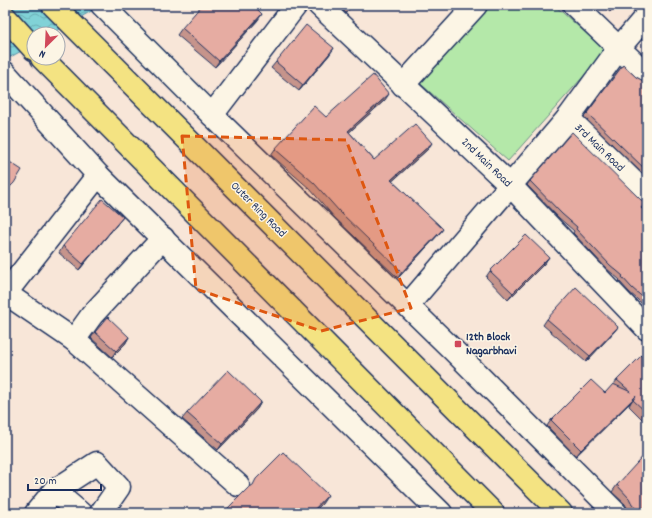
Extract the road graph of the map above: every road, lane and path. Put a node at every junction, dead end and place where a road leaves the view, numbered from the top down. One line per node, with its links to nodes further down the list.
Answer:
1 (53, 5): 32 (highway, Outer Ring Road)
2 (296, 5): 15 (street)
3 (319, 5): 14 (street, 2nd Main Road)
4 (574, 5): 10 (street)
5 (474, 6): 14 (street)
6 (106, 9): 15 (street)
7 (647, 15): 10 (street)
8 (5, 17): 9 (highway)
9 (26, 40)
10 (619, 48): 13 (street); 16 (street)
11 (50, 66): 31 (highway)
12 (5, 73): 17 (street)
13 (647, 75)
14 (403, 84): 18 (street, 2nd Main Road)
15 (212, 115): 22 (street)
16 (568, 118): 18 (street); 19 (street, 3rd Main Road)
17 (98, 175): 20 (street); 21 (street)
18 (511, 186): 22 (street); 23 (street, 2nd Main Road)
19 (647, 195)
20 (163, 238): 24 (street); 30 (street)
21 (5, 293): 24 (street)
22 (408, 305): 33 (street)
23 (647, 329)
24 (74, 340): 25 (street)
25 (238, 485)
26 (54, 491): 27 (street); 28 (street); 29 (street)
27 (36, 513)
28 (80, 513)
29 (101, 513)
30 (441, 513)
31 (493, 513)
32 (560, 513)
33 (616, 513)

